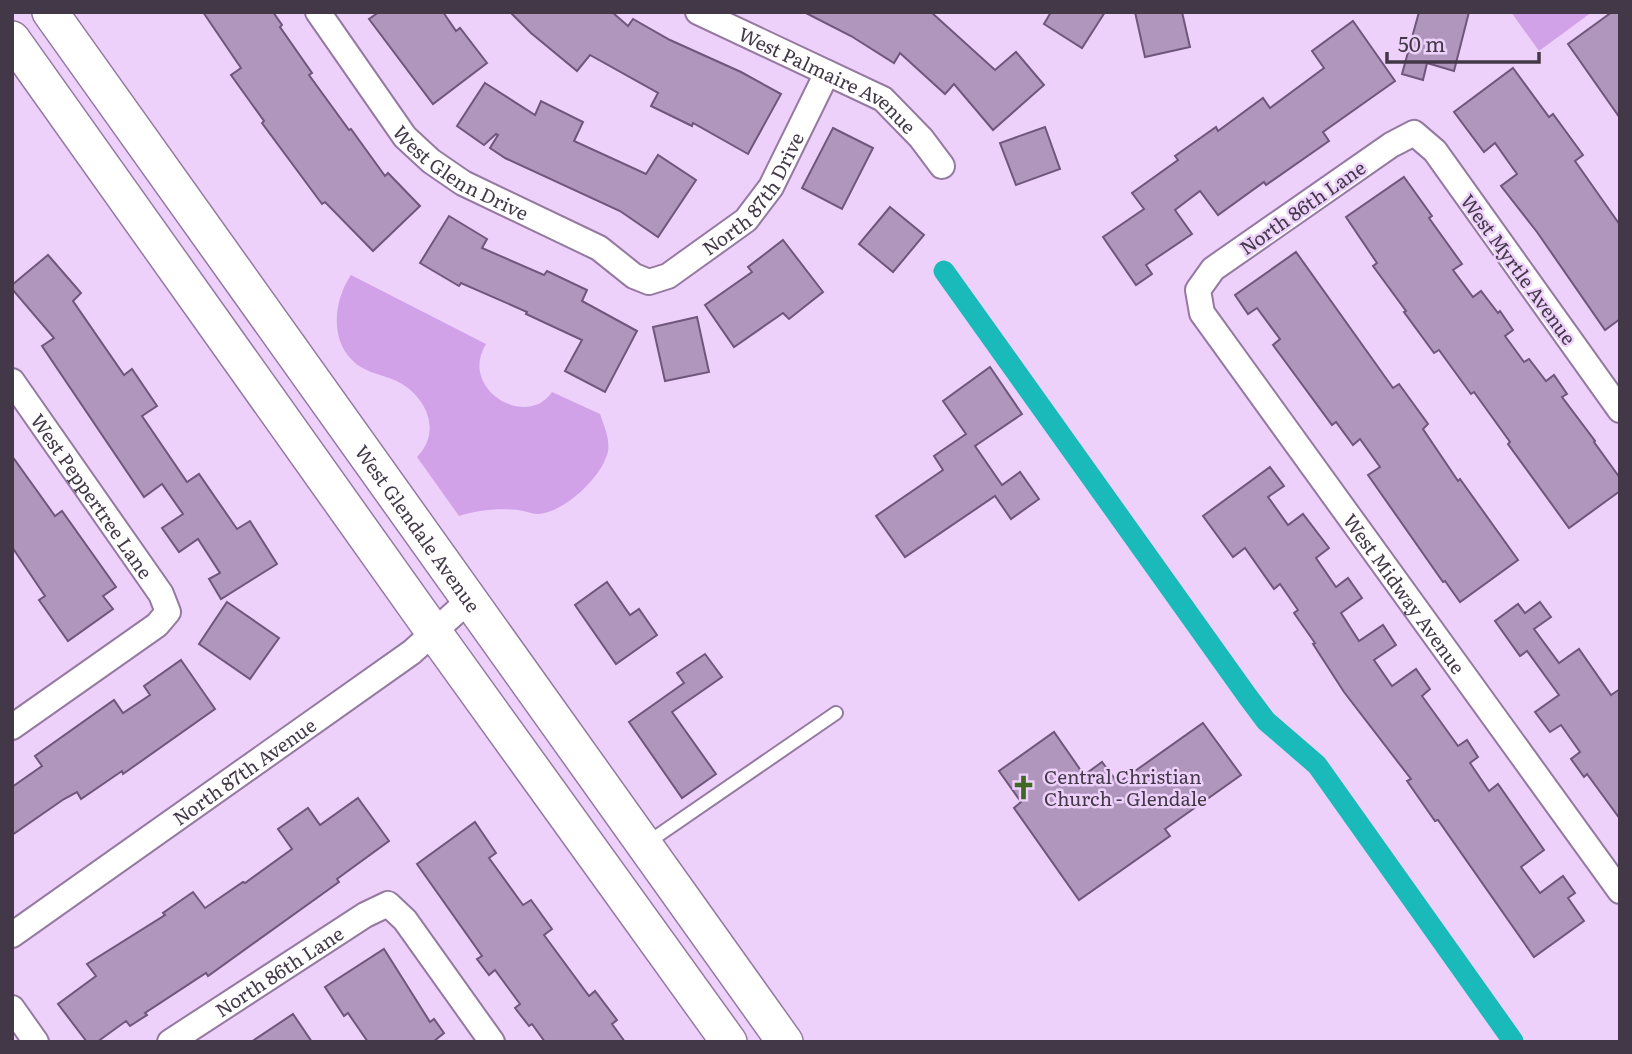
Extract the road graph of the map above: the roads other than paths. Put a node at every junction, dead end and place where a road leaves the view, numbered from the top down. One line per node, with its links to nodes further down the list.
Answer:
1 (318, 12): 8 (street, West Glenn Drive)
2 (700, 13): 5 (street, West Palmaire Avenue)
3 (56, 21): 4 (main road); 12 (main road, West Glendale Avenue)
4 (17, 54): 13 (main road)
5 (827, 73): 7 (street, West Palmaire Avenue); 8 (street, North 87th Drive)
6 (1414, 133): 9 (street, North 86th Lane); 11 (street, West Myrtle Avenue)
7 (942, 166)
8 (649, 282)
9 (1198, 290): 17 (street, West Midway Avenue)
10 (12, 381): 15 (street, West Peppertree Lane)
11 (1620, 410)
12 (468, 601): 13 (street, North 87th Avenue); 16 (main road, West Glendale Avenue)
13 (433, 631): 18 (street, North 87th Avenue); 23 (main road)
14 (836, 713): 16 (lane)
15 (12, 727)
16 (644, 846): 24 (main road, West Glendale Avenue)
17 (1620, 891)
18 (12, 935)
19 (12, 1008): 21 (street)
20 (176, 1040): 22 (street, North 86th Lane)
21 (34, 1041)
22 (492, 1042)
23 (729, 1042)
24 (785, 1042)

